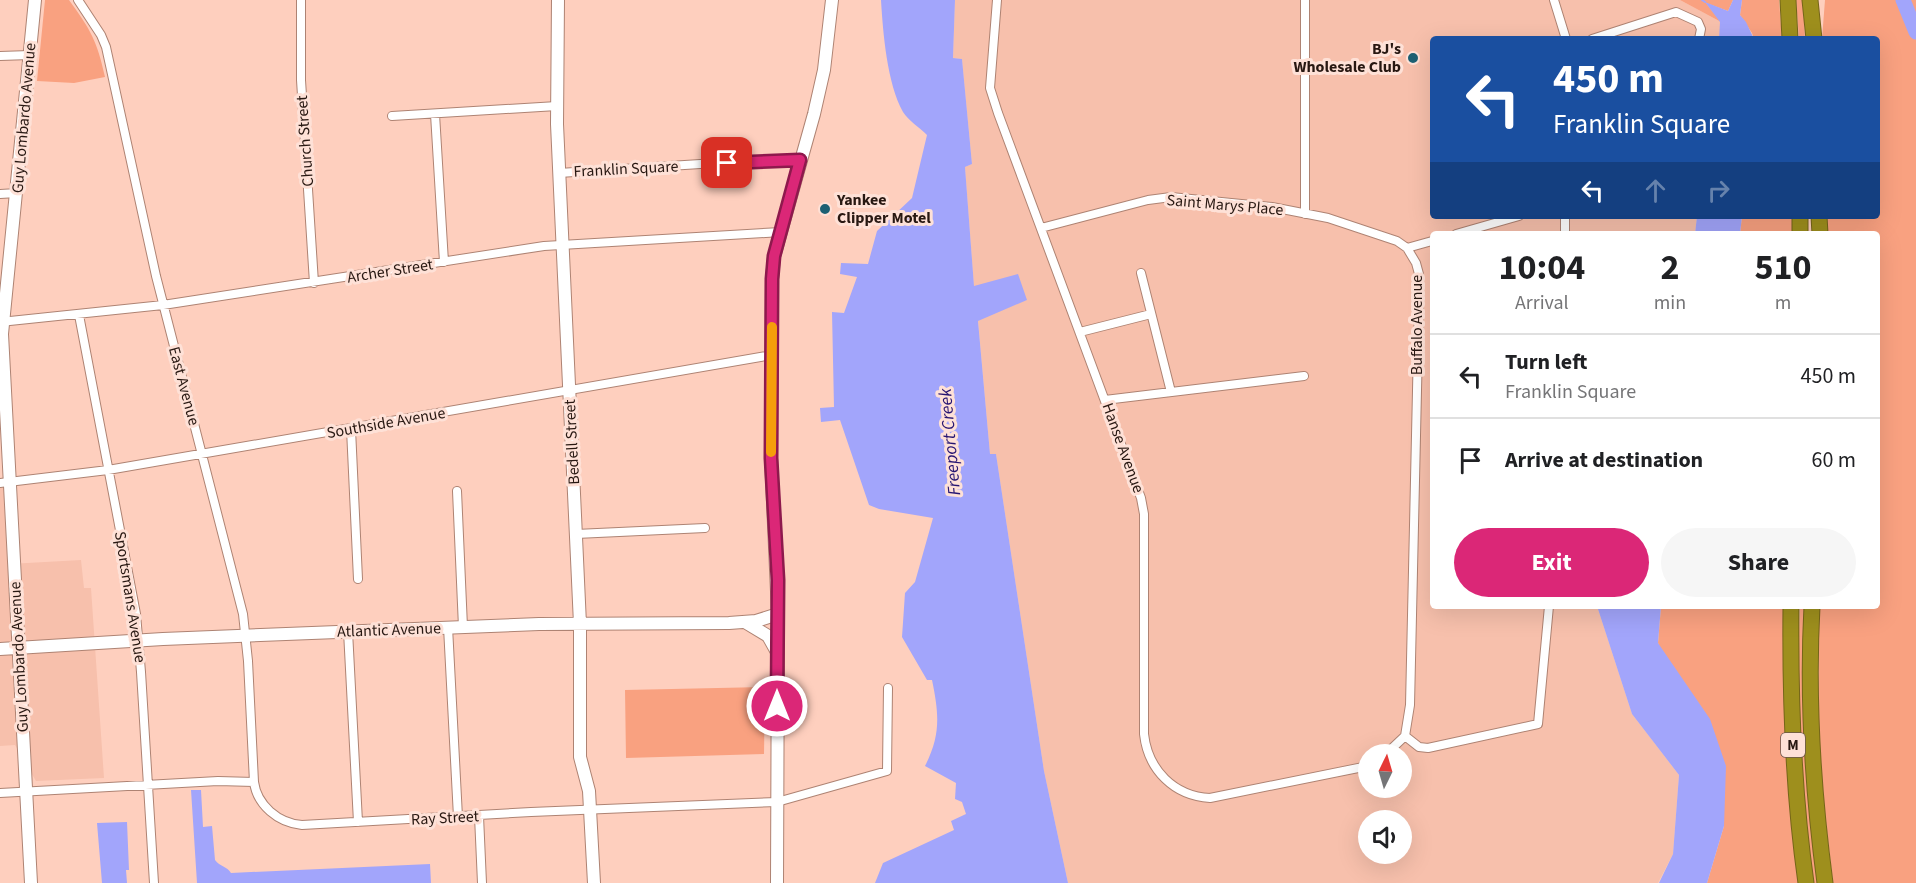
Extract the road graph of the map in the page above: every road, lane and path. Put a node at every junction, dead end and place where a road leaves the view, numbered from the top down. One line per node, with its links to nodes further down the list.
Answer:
1 (35, 0): 17 (street, Guy Lombardo Avenue)
2 (78, 0): 37 (street, East Avenue)
3 (301, 0): 36 (street, Church Street)
4 (558, 0): 19 (street, Bedell Street)
5 (832, 0): 22 (street)
6 (997, 0): 28 (street, Hanse Avenue)
7 (1305, 0): 26 (street)
8 (1554, 0): 13 (street)
9 (1788, 0): 16 (highway)
10 (1810, 0): 12 (highway)
11 (1820, 0): 12 (highway)
12 (1813, 34)
13 (1565, 36)
14 (1601, 36): 15 (street)
15 (1699, 36)
16 (1790, 36)
17 (30, 55): 18 (street); 24 (street, Guy Lombardo Avenue)
18 (0, 56)
19 (557, 106): 20 (street); 23 (street, Bedell Street)
20 (435, 114): 21 (street); 34 (street)
21 (392, 116)
22 (800, 160): 23 (street, Franklin Square); 30 (street)
23 (559, 173): 32 (street, Bedell Street)
24 (17, 193): 25 (street); 40 (street, Guy Lombardo Avenue)
25 (0, 194)
26 (1305, 214): 28 (street, Saint Marys Place); 33 (street)
27 (1508, 219): 29 (street)
28 (1041, 228): 41 (street, Hanse Avenue)
29 (1466, 231)
30 (781, 232): 32 (street, Archer Street); 42 (street)
31 (1430, 242): 33 (street)
32 (563, 246): 34 (street, Archer Street); 44 (street, Bedell Street)
33 (1407, 248): 70 (street, Buffalo Avenue)
34 (444, 262): 36 (street, Archer Street)
35 (1141, 273): 38 (street)
36 (314, 283): 37 (street, Archer Street)
37 (163, 306): 39 (street, Archer Street); 48 (street, East Avenue)
38 (1151, 314): 41 (street); 45 (street)
39 (79, 315): 40 (street, Archer Street); 49 (street, Sportsmans Avenue)
40 (2, 322): 50 (street, Guy Lombardo Avenue)
41 (1080, 332): 46 (street, Hanse Avenue)
42 (772, 355): 44 (street, Southside Avenue); 58 (street)
43 (1304, 376): 45 (street)
44 (569, 391): 47 (street, Southside Avenue); 53 (street, Bedell Street)
45 (1171, 392): 46 (street)
46 (1105, 400): 72 (street, Hanse Avenue)
47 (351, 429): 48 (street, Southside Avenue); 54 (street)
48 (202, 454): 49 (street, Southside Avenue); 64 (street, East Avenue)
49 (108, 470): 50 (street, Southside Avenue); 65 (street, Sportsmans Avenue)
50 (5, 483): 66 (street, Guy Lombardo Avenue)
51 (457, 491): 62 (street)
52 (705, 528): 53 (street)
53 (576, 534): 60 (street, Bedell Street)
54 (358, 579)
55 (1549, 609): 70 (street)
56 (1791, 609): 87 (highway, M)
57 (1812, 609): 88 (highway, M)
58 (778, 614): 59 (street, Atlantic Avenue); 68 (street)
59 (744, 622): 60 (street, Atlantic Avenue); 68 (street)
60 (580, 624): 62 (street, Atlantic Avenue); 78 (street, Bedell Street)
61 (448, 627): 62 (street, Atlantic Avenue); 63 (street, Atlantic Avenue); 80 (street)
62 (463, 627)
63 (348, 631): 64 (street, Atlantic Avenue); 81 (street)
64 (246, 635): 65 (street, Atlantic Avenue); 73 (street, East Avenue)
65 (138, 640): 66 (street, Atlantic Avenue); 74 (street, Sportsmans Avenue)
66 (19, 648): 67 (street, Atlantic Avenue); 75 (street, Guy Lombardo Avenue)
67 (0, 649)
68 (778, 654): 77 (street)
69 (888, 688): 77 (street, Ray Street)
70 (1405, 736): 71 (street)
71 (1397, 744)
72 (1358, 768)
73 (254, 782): 74 (street); 81 (street, Ray Street)
74 (148, 785): 75 (street); 83 (street, Sportsmans Avenue)
75 (26, 792): 76 (street); 82 (street, Guy Lombardo Avenue)
76 (0, 793)
77 (777, 802): 78 (street, Ray Street); 86 (street)
78 (589, 810): 79 (street, Ray Street); 85 (street, Bedell Street)
79 (479, 816): 80 (street, Ray Street); 84 (street)
80 (458, 817): 81 (street, Ray Street)
81 (358, 822)
82 (31, 883)
83 (154, 883)
84 (482, 883)
85 (594, 883)
86 (777, 883)
87 (1806, 883)
88 (1825, 883)

